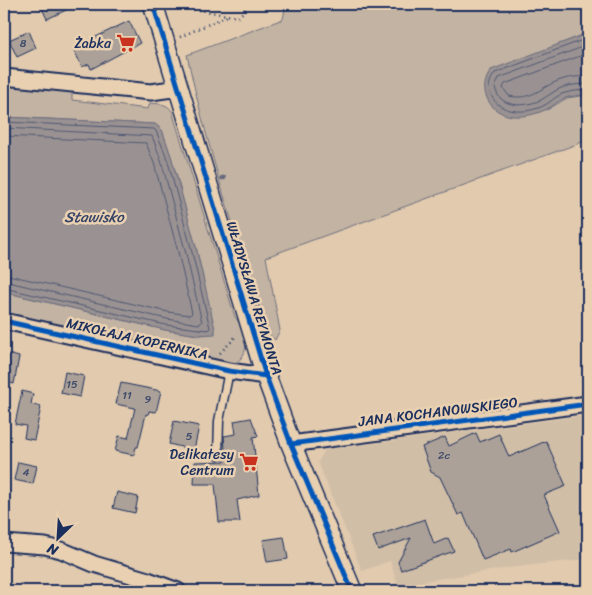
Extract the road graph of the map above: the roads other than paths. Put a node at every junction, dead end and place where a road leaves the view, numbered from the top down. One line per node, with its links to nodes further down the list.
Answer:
1 (153, 4): 3 (street, WŁADYSŁAWA REYMONTA)
2 (4, 77): 3 (street)
3 (179, 88): 6 (street, WŁADYSŁAWA REYMONTA)
4 (4, 321): 5 (street, MIKOŁAJA KOPERNIKA)
5 (229, 371): 6 (street, MIKOŁAJA KOPERNIKA); 9 (lane)
6 (266, 376): 8 (street, WŁADYSŁAWA REYMONTA)
7 (588, 404): 8 (street, JANA KOCHANOWSKIEGO)
8 (291, 444): 12 (street, WŁADYSŁAWA REYMONTA)
9 (218, 455)
10 (4, 543): 11 (street)
11 (178, 591)
12 (352, 591)

